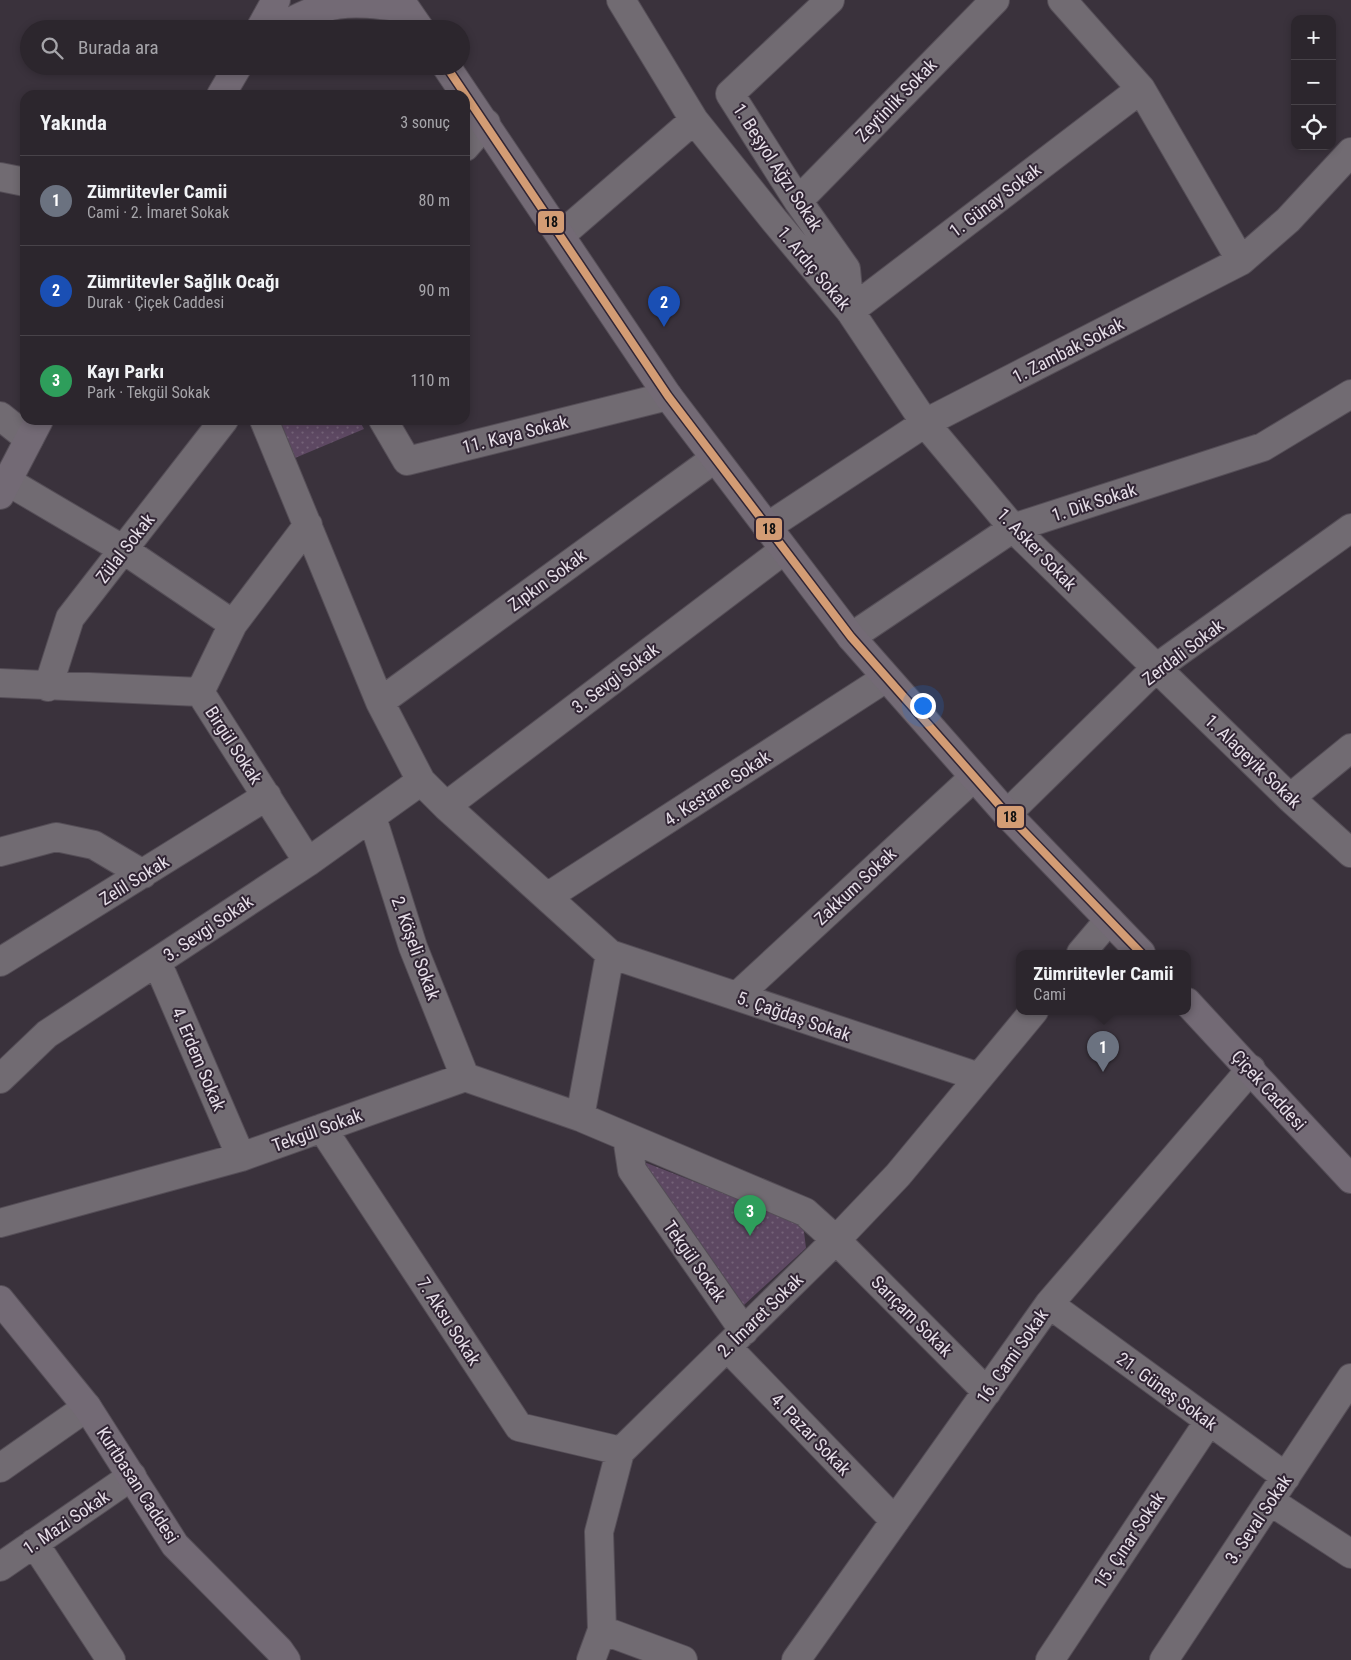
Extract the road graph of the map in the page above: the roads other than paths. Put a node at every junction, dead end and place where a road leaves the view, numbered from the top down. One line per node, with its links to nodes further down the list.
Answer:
1 (276, 0): 7 (main road)
2 (621, 0): 15 (street, 1. Ardıç Sokak)
3 (830, 0): 21 (street, 1. Beşyol Ağzı Sokak)
4 (995, 0): 21 (street, Zeytinlik Sokak)
5 (1062, 0): 11 (street)
6 (408, 12): 8 (main road)
7 (265, 20)
8 (290, 20)
9 (233, 75): 12 (main road)
10 (452, 75): 13 (main road)
11 (1141, 89): 23 (street); 24 (street, 1. Günay Sokak)
12 (224, 90)
13 (463, 90)
14 (470, 100): 16 (main road)
15 (694, 120): 22 (street); 24 (street, 1. Ardıç Sokak)
16 (486, 123): 17 (street); 22 (main road)
17 (470, 141)
18 (1351, 152): 23 (street, 1. Zambak Sokak)
19 (0, 177): 20 (street)
20 (20, 181)
21 (798, 201): 24 (street, 1. Beşyol Ağzı Sokak)
22 (561, 234): 26 (main road)
23 (1242, 261): 28 (street, 1. Zambak Sokak)
24 (850, 311): 28 (street, 1. Ardıç Sokak)
25 (1351, 394): 38 (street, 1. Dik Sokak)
26 (668, 396): 32 (street, 11. Kaya Sokak); 34 (main road)
27 (0, 416): 29 (street)
28 (925, 423): 37 (street, 1. Zambak Sokak); 38 (street, 1. Asker Sokak)
29 (20, 424)
30 (220, 425): 40 (street, Zülal Sokak)
31 (266, 425): 36 (street)
32 (386, 425)
33 (34, 429): 35 (main road)
34 (714, 459): 37 (main road); 49 (street, Zıpkın Sokak)
35 (3, 488): 40 (street)
36 (308, 525): 42 (street, Birgül Sokak); 49 (street)
37 (767, 527): 41 (main road)
38 (1013, 528): 43 (street, 1. Dik Sokak); 44 (street, 1. Asker Sokak)
39 (1351, 528): 44 (street, Zerdali Sokak)
40 (124, 550): 42 (street); 47 (street, Zülal Sokak)
41 (784, 550): 43 (main road); 55 (street, 3. Sevgi Sokak)
42 (233, 624): 48 (street, Birgül Sokak)
43 (851, 637): 45 (main road)
44 (1156, 668): 54 (street, 1. Alageyik Sokak); 56 (street, Zerdali Sokak)
45 (886, 678): 51 (main road); 62 (street, 4. Kestane Sokak)
46 (0, 683): 47 (street)
47 (48, 687): 48 (street)
48 (200, 692): 53 (street, Birgül Sokak)
49 (380, 702): 52 (street)
50 (1351, 748): 54 (street)
51 (974, 777): 56 (main road); 69 (street, Zakkum Sokak)
52 (421, 781): 55 (street, 5. Çağdaş Sokak); 57 (street, 3. Sevgi Sokak)
53 (267, 796): 60 (street, Birgül Sokak); 61 (street, Zelil Sokak)
54 (1290, 798): 59 (street, 1. Alageyik Sokak)
55 (446, 806): 62 (street, 5. Çağdaş Sokak)
56 (1007, 814): 63 (main road)
57 (372, 817): 60 (street, 3. Sevgi Sokak); 73 (street, 2. Köşeli Sokak)
58 (0, 852): 61 (street)
59 (1351, 853)
60 (308, 862): 68 (street, 3. Sevgi Sokak)
61 (143, 874): 67 (street, Zelil Sokak)
62 (547, 897): 66 (street, 5. Çağdaş Sokak)
63 (1109, 920): 64 (street); 65 (main road)
64 (1084, 950)
65 (1138, 950)
66 (610, 954): 69 (street, 5. Çağdaş Sokak); 76 (street)
67 (0, 962)
68 (157, 962): 75 (street, 3. Sevgi Sokak); 79 (street, 4. Erdem Sokak)
69 (737, 996): 74 (street, 5. Çağdaş Sokak)
70 (1191, 1006): 72 (main road, Çiçek Caddesi)
71 (1031, 1015): 74 (street, 2. İmaret Sokak)
72 (1251, 1069): 80 (main road, Çiçek Caddesi); 84 (street, 16. Cami Sokak)
73 (465, 1077): 76 (street); 77 (street, Tekgül Sokak)
74 (979, 1078): 82 (street, 2. İmaret Sokak)
75 (0, 1079)
76 (580, 1117): 78 (street)
77 (322, 1128): 79 (street, Tekgül Sokak); 90 (street, 7. Aksu Sokak)
78 (627, 1137): 82 (street); 85 (street, Tekgül Sokak)
79 (241, 1157): 81 (street, Tekgül Sokak)
80 (1348, 1170)
81 (0, 1224)
82 (836, 1240): 85 (street, 2. İmaret Sokak); 87 (street, Sarıçam Sokak)
83 (1, 1303): 88 (main road, Kurtbasan Caddesi)
84 (1049, 1304): 87 (street, 16. Cami Sokak); 89 (street, 21. Güneş Sokak)
85 (735, 1339): 90 (street, 2. İmaret Sokak); 95 (street, 4. Pazar Sokak)
86 (1351, 1378): 93 (street, 3. Seval Sokak)
87 (987, 1392): 95 (street, 16. Cami Sokak)
88 (87, 1407): 91 (street); 92 (main road, Kurtbasan Caddesi)
89 (1209, 1421): 93 (street, 21. Güneş Sokak); 105 (street, 15. Çınar Sokak)
90 (620, 1451): 99 (street)
91 (0, 1468)
92 (132, 1476): 96 (street, 1. Mazi Sokak); 101 (main road, Kurtbasan Caddesi)
93 (1286, 1477): 94 (street, 3. Seval Sokak)
94 (1270, 1501): 97 (street); 106 (street, 3. Seval Sokak)
95 (895, 1521): 104 (street, 16. Cami Sokak)
96 (34, 1544): 98 (street, 1. Mazi Sokak); 100 (street)
97 (1351, 1554)
98 (0, 1567)
99 (602, 1630): 102 (street); 103 (street)
100 (112, 1660)
101 (286, 1660)
102 (591, 1660)
103 (682, 1660)
104 (796, 1660)
105 (1050, 1660)
106 (1164, 1660)

